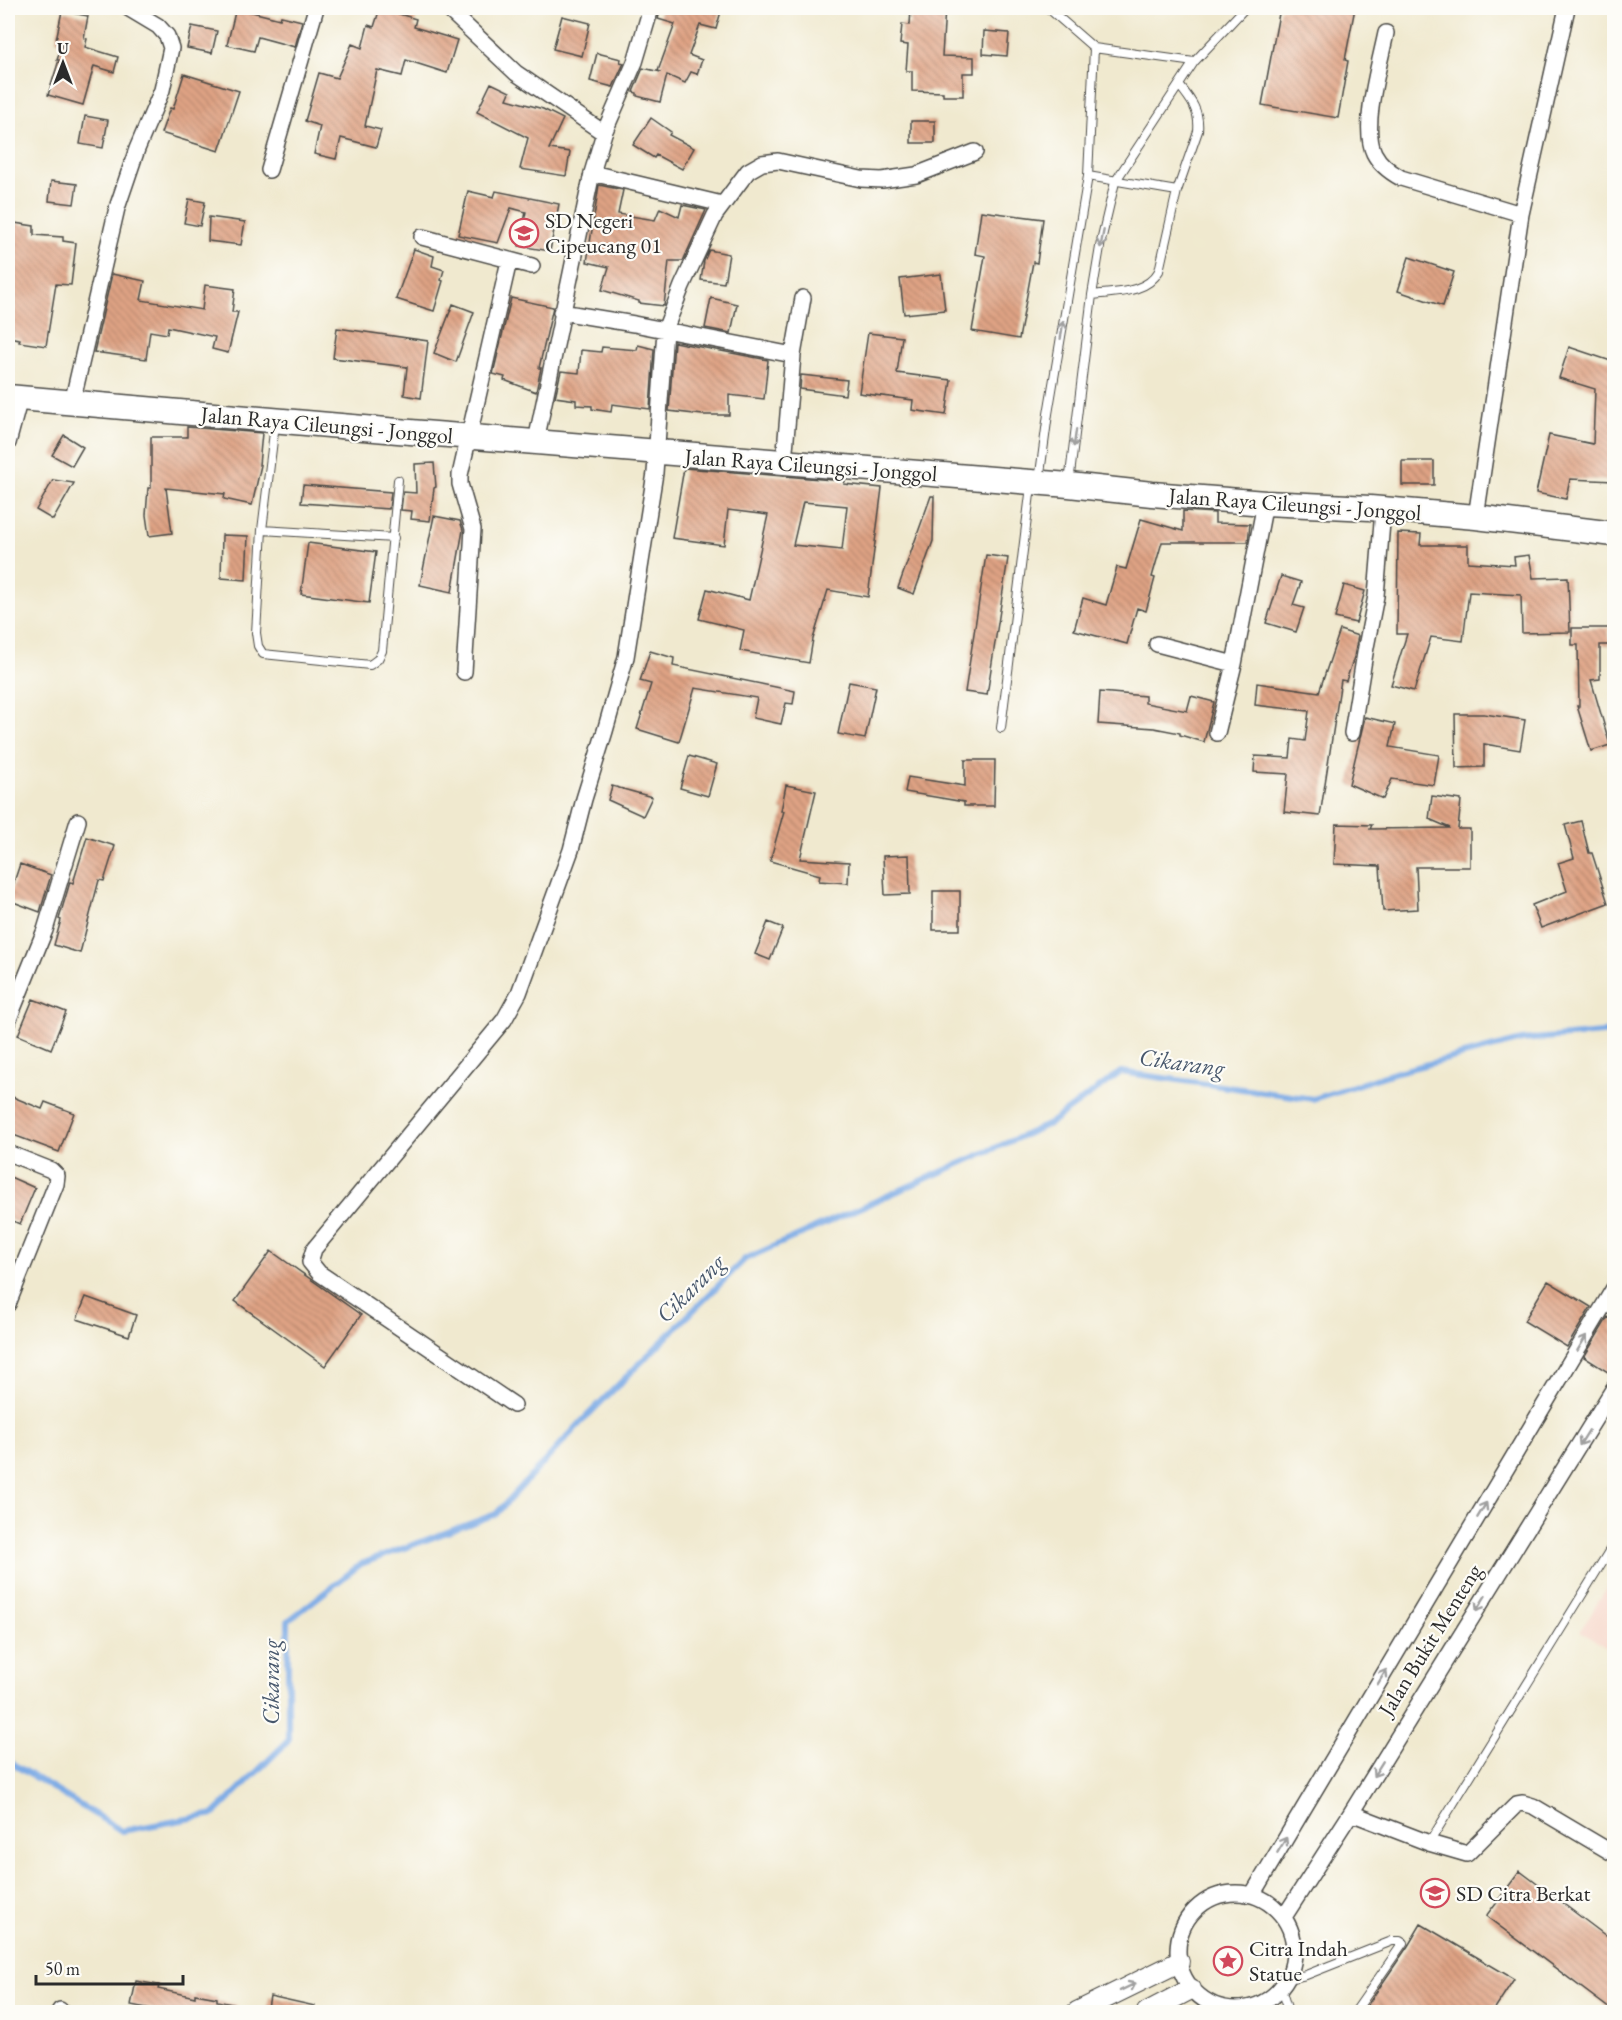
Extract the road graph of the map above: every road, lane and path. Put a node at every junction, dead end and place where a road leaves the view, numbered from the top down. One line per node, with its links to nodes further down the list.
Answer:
1 (128, 8): 30 (street)
2 (316, 8): 14 (street)
3 (447, 8): 12 (street)
4 (651, 8): 12 (street)
5 (1048, 8): 9 (lane)
6 (1245, 8): 10 (lane)
7 (1567, 8): 20 (street)
8 (1386, 33): 20 (street)
9 (1094, 48): 10 (lane); 16 (lane)
10 (1194, 62): 11 (lane)
11 (1179, 85): 17 (lane); 18 (lane)
12 (604, 133): 15 (street)
13 (975, 152): 19 (street)
14 (269, 170)
15 (592, 173): 19 (street); 26 (street)
16 (1088, 176): 17 (lane); 38 (lane, one-way to 16)
17 (1115, 182): 18 (lane); 24 (lane, one-way to 24)
18 (1177, 191): 24 (lane)
19 (722, 204): 27 (street)
20 (1521, 214): 42 (street)
21 (422, 237): 22 (street)
22 (509, 261): 23 (street); 32 (street)
23 (532, 266)
24 (1092, 295): 39 (lane, one-way to 39)
25 (803, 298): 28 (street)
26 (561, 312): 27 (street); 33 (street)
27 (665, 330): 28 (street); 35 (street)
28 (793, 355): 36 (street)
29 (14, 398): 30 (main road, Jalan Raya Cileungsi - Jonggol); 34 (street)
30 (72, 403): 31 (main road, Jalan Raya Cileungsi - Jonggol)
31 (276, 419): 32 (main road, Jalan Raya Cileungsi - Jonggol); 43 (lane)
32 (468, 437): 33 (main road, Jalan Raya Cileungsi - Jonggol); 48 (street)
33 (536, 441): 35 (main road, Jalan Raya Cileungsi - Jonggol)
34 (8, 443)
35 (657, 453): 36 (main road, Jalan Raya Cileungsi - Jonggol); 58 (street)
36 (784, 462): 38 (main road, Jalan Raya Cileungsi - Jonggol)
37 (398, 480): 45 (lane)
38 (1035, 482): 39 (main road, Jalan Raya Cileungsi - Jonggol); 49 (lane)
39 (1068, 484): 40 (main road, Jalan Raya Cileungsi - Jonggol)
40 (1265, 503): 41 (main road, Jalan Raya Cileungsi - Jonggol); 47 (street)
41 (1383, 510): 42 (main road, Jalan Raya Cileungsi - Jonggol); 51 (street)
42 (1476, 517): 44 (main road, Jalan Raya Cileungsi - Jonggol)
43 (262, 530): 45 (lane); 45 (lane)
44 (1614, 534)
45 (394, 538)
46 (1157, 644): 47 (street)
47 (1234, 664): 50 (street)
48 (464, 672)
49 (1001, 728)
50 (1217, 733)
51 (1352, 733)
52 (78, 821): 53 (street)
53 (8, 1021)
54 (8, 1153): 56 (street)
55 (1614, 1288): 63 (street, one-way to 55)
56 (8, 1304)
57 (1614, 1388): 60 (street, Jalan Bukit Menteng, one-way to 60)
58 (514, 1405)
59 (1614, 1543): 61 (lane)
60 (1351, 1813): 61 (street); 64 (street, Jalan Bukit Menteng)
61 (1430, 1843): 62 (street)
62 (1614, 1854)
63 (1252, 1895): 64 (street); 65 (street)
64 (1284, 1917): 66 (street)
65 (1179, 1962): 67 (street); 69 (street, one-way to 65)
66 (1284, 1984): 68 (street); 71 (lane); 72 (lane)
67 (1191, 1989): 68 (street); 70 (street)
68 (1219, 2010)
69 (1077, 2013)
70 (1147, 2013)
71 (1286, 2013)
72 (1355, 2013)

